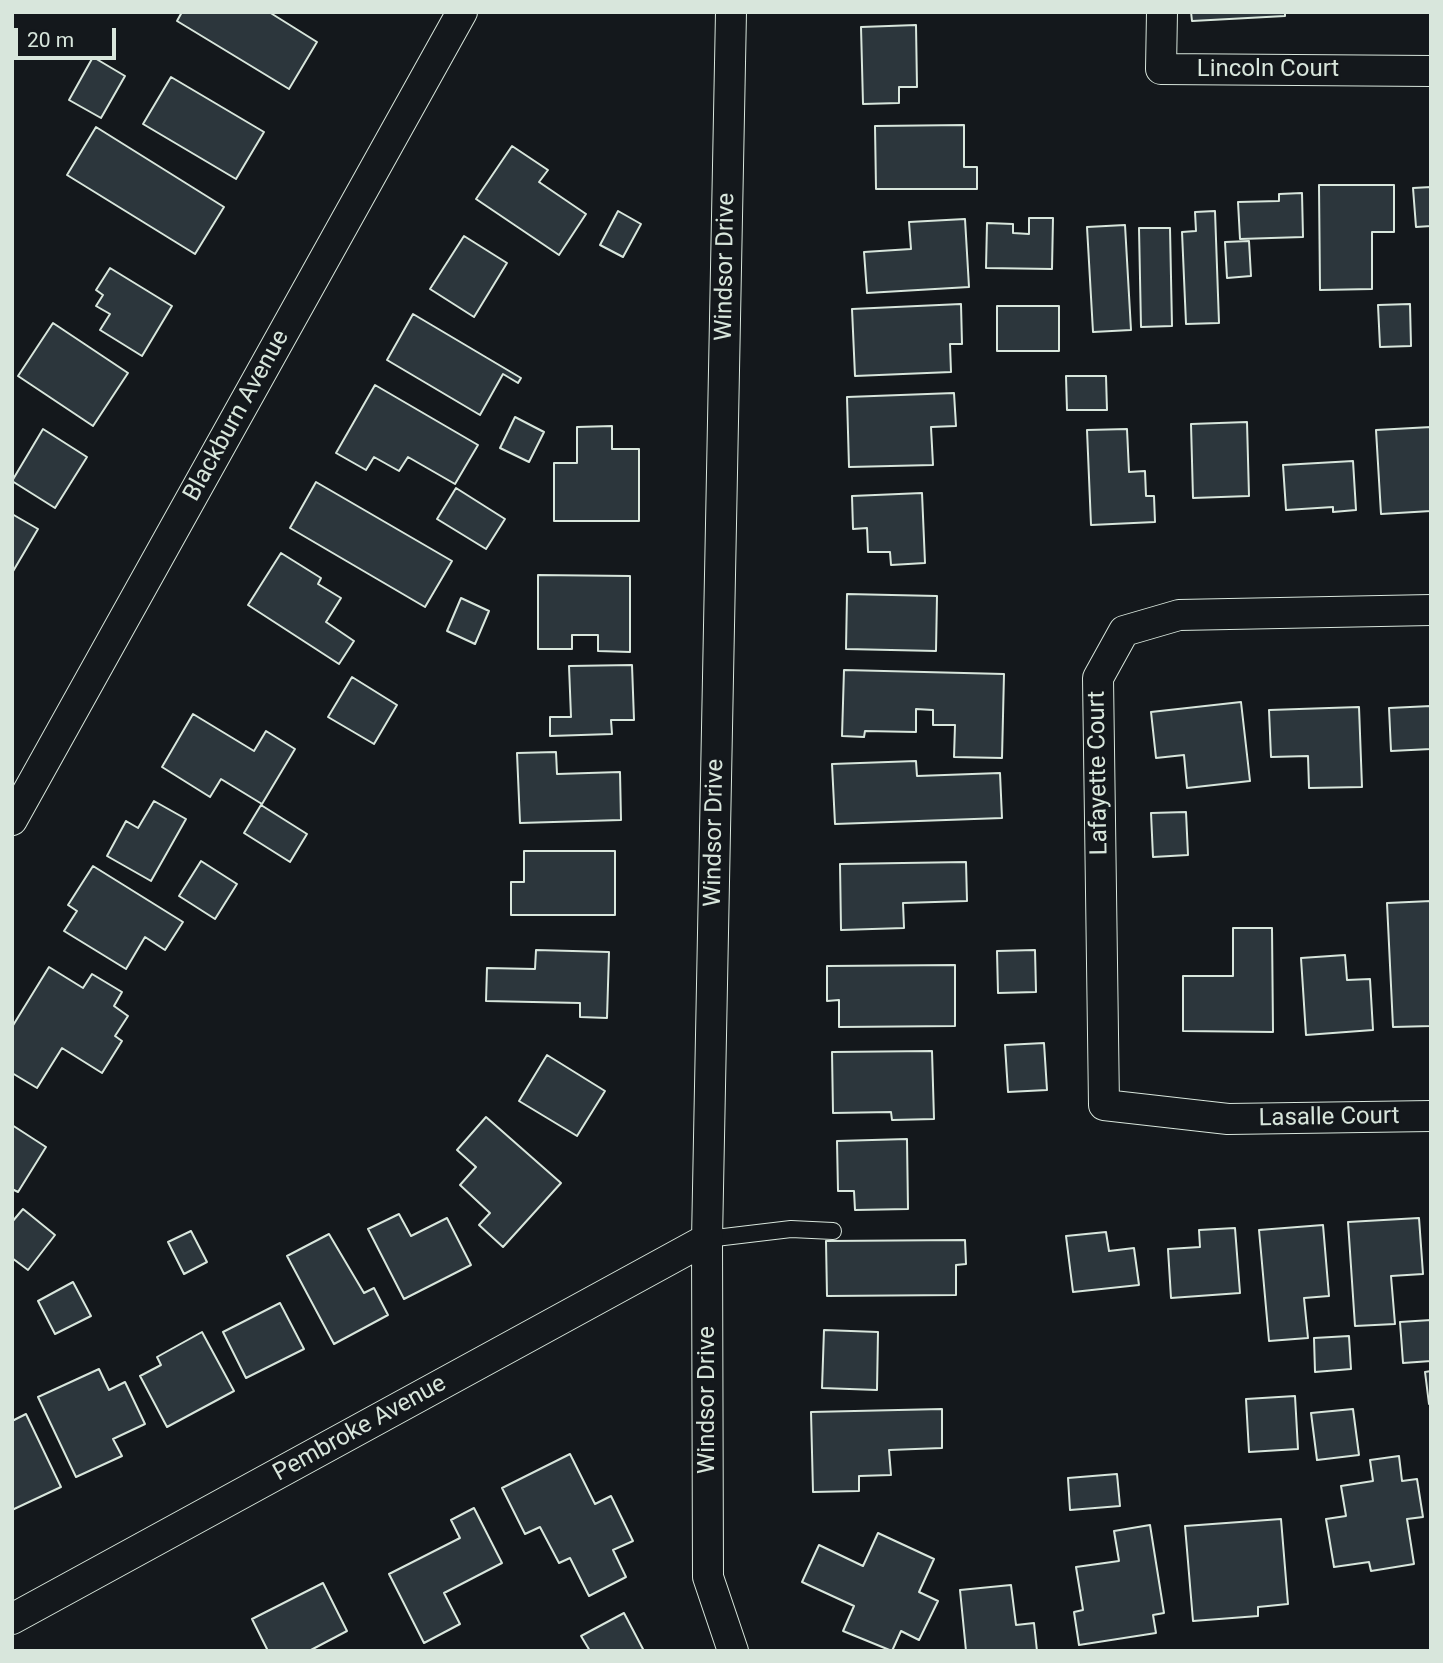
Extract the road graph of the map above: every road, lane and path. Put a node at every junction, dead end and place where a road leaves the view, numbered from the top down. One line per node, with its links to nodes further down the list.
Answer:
1 (462, 12): 6 (street, Blackburn Avenue)
2 (731, 12): 10 (street, Windsor Drive)
3 (1162, 12): 4 (street, Lincoln Court)
4 (1431, 71)
5 (1431, 610): 8 (street, Lafayette Court)
6 (12, 820)
7 (1431, 1116): 8 (street, Lasalle Court)
8 (1228, 1119)
9 (832, 1231): 10 (lane)
10 (707, 1239): 11 (street, Pembroke Avenue); 12 (street, Windsor Drive)
11 (12, 1619)
12 (733, 1651)

